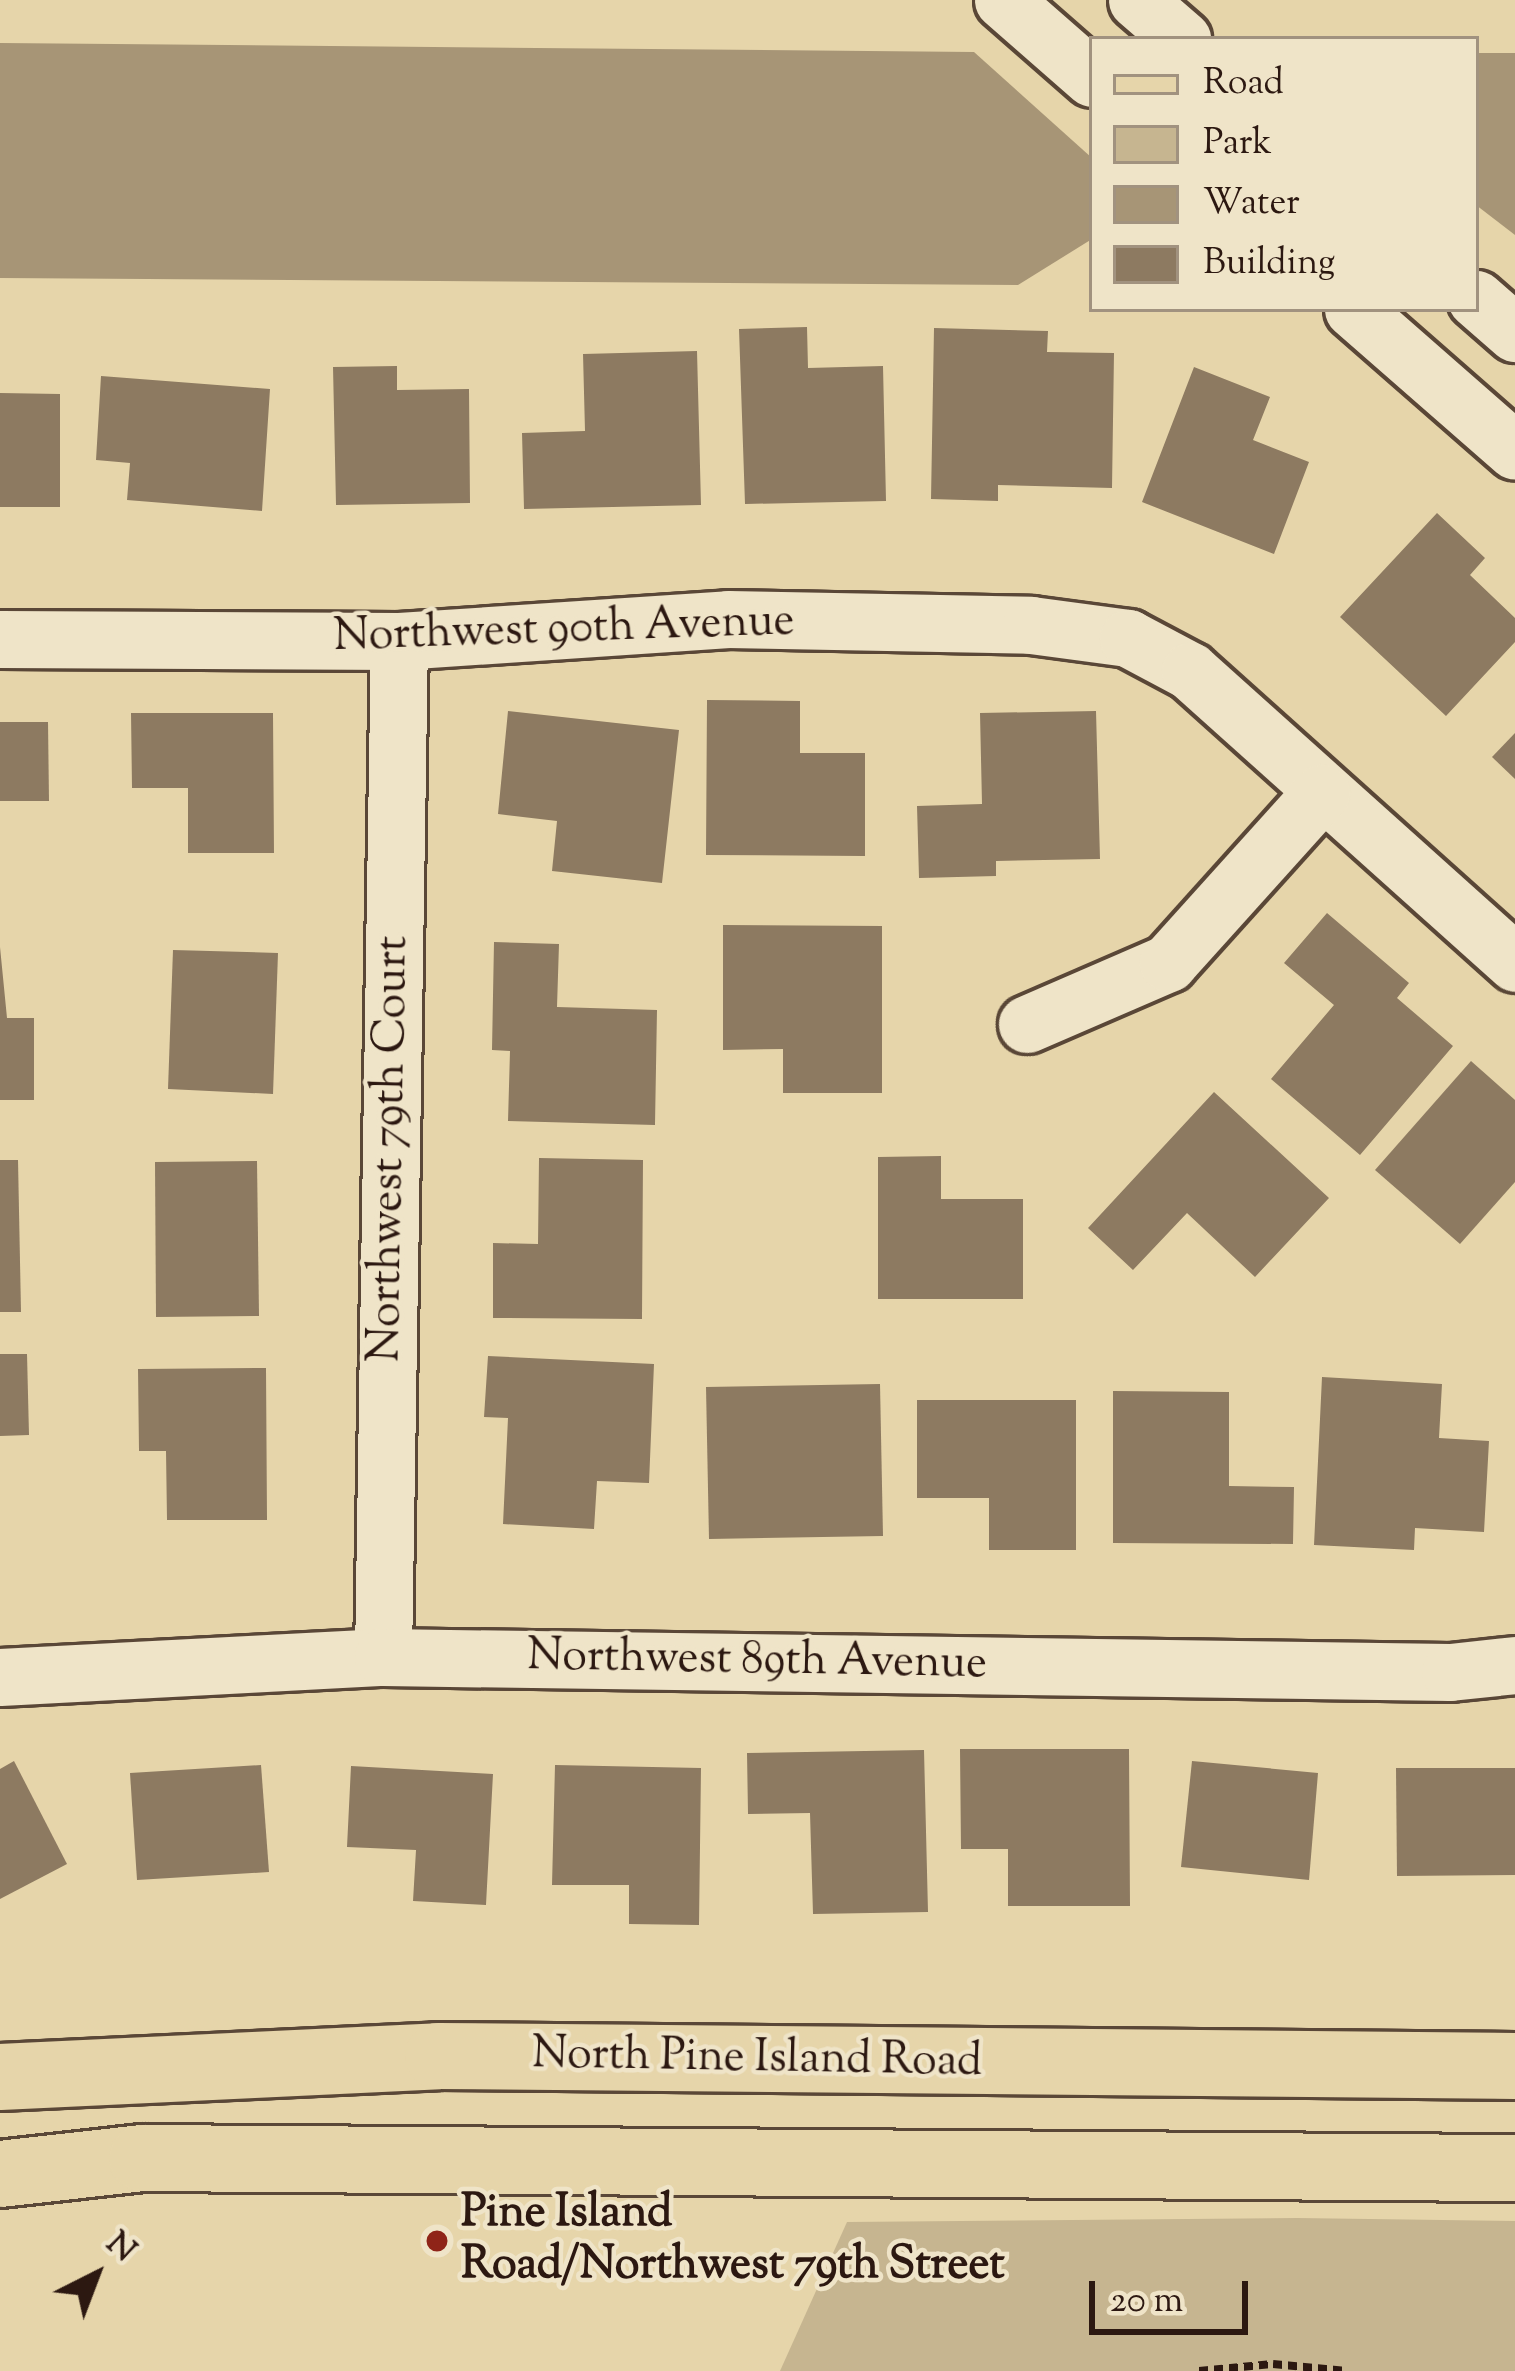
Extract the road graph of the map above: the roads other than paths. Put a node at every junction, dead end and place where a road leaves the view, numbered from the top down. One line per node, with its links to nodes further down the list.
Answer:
1 (1003, 0): 4 (street)
2 (1137, 0): 3 (street)
3 (1178, 36)
4 (1089, 75)
5 (1479, 302): 7 (street)
6 (1357, 312): 8 (street)
7 (1515, 333)
8 (1515, 452)
9 (0, 639): 10 (street, Northwest 90th Avenue)
10 (399, 641): 11 (street, Northwest 90th Avenue); 14 (street, Northwest 79th Court)
11 (1321, 793): 12 (street); 13 (street)
12 (1515, 963)
13 (1027, 1024)
14 (383, 1657): 15 (street, Northwest 89th Avenue); 16 (street, Northwest 89th Avenue)
15 (1515, 1665)
16 (0, 1677)
17 (1515, 2066): 18 (main road, North Pine Island Road)
18 (0, 2077)
19 (1515, 2168): 20 (main road)
20 (0, 2174)

